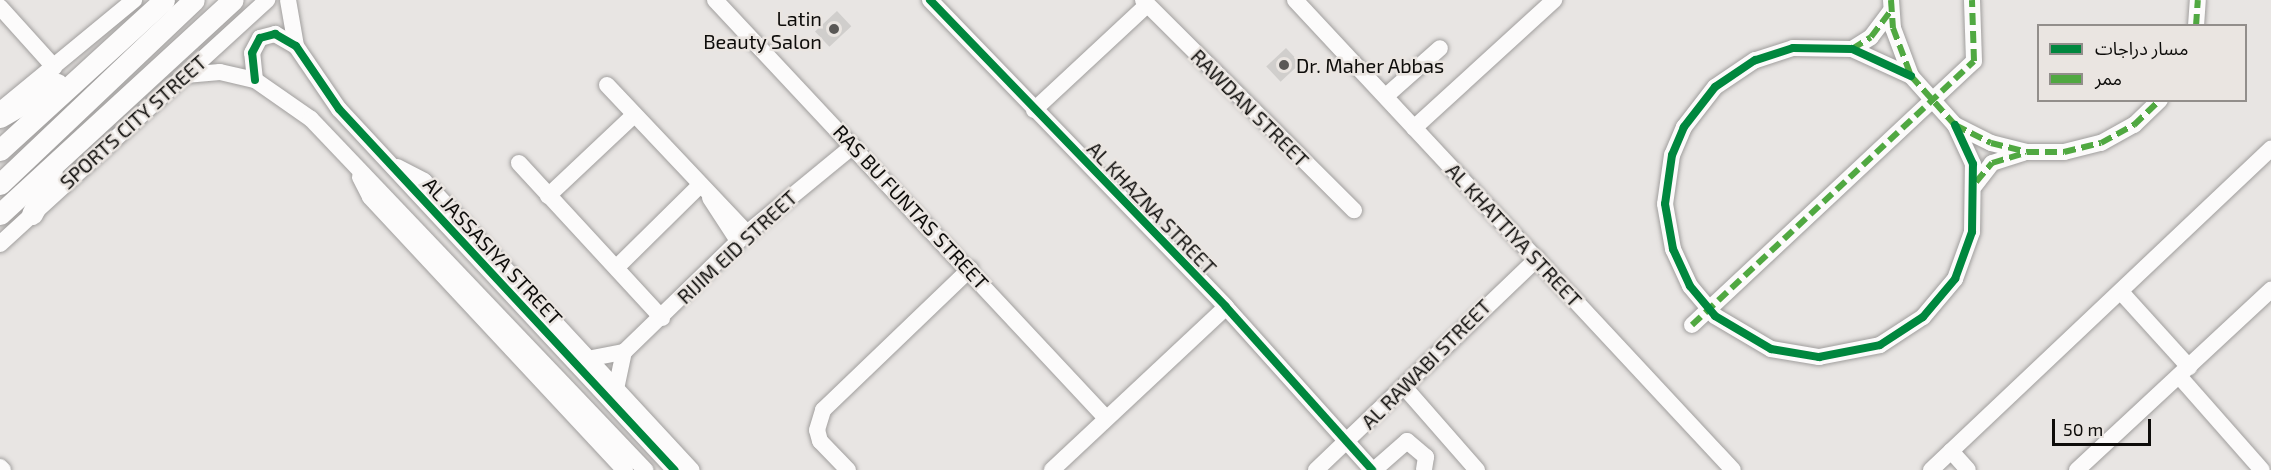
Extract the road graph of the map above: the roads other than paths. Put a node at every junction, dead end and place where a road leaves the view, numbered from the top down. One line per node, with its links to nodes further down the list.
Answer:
1 (134, 0): 21 (street)
2 (164, 0): 20 (main road)
3 (194, 0): 43 (main road)
4 (232, 0): 35 (main road, SPORTS CITY STREET)
5 (267, 0): 22 (street, SPORTS CITY STREET)
6 (288, 0): 17 (street)
7 (930, 0): 29 (street, AL KHAZNA STREET)
8 (1295, 0): 26 (street, AL KHATTIYA STREET)
9 (1554, 0): 34 (street)
10 (1972, 0): 28 (street)
11 (2198, 0): 16 (street)
12 (719, 1): 36 (street, RAS BU FUNTAS STREET)
13 (1145, 2): 29 (street, RAWDAN STREET); 47 (street, RAWDAN STREET)
14 (1891, 6): 19 (street); 23 (street)
15 (0, 7): 21 (street)
16 (2196, 24)
17 (296, 46): 24 (street); 41 (street, AL JASSASIYA STREET)
18 (1440, 48): 26 (street)
19 (1852, 49): 23 (street); 58 (street)
20 (105, 53): 32 (main road); 38 (main road)
21 (54, 67): 30 (street)
22 (186, 75): 24 (street); 49 (street, SPORTS CITY STREET)
23 (1911, 76): 28 (street)
24 (255, 80): 42 (street, AL JASSASIYA STREET)
25 (608, 85): 31 (street)
26 (1386, 96): 34 (street, AL KHATTIYA STREET)
27 (2158, 102): 39 (street)
28 (1932, 103): 33 (street); 58 (street)
29 (1034, 110): 57 (street, AL KHAZNA STREET)
30 (0, 111)
31 (634, 114): 45 (street); 46 (street)
32 (0, 117)
33 (1955, 125): 39 (street); 44 (street)
34 (1414, 128): 52 (street, AL KHATTIYA STREET)
35 (75, 142): 48 (main road, SPORTS CITY STREET); 49 (main road)
36 (853, 146): 50 (street, RIJIM EID STREET); 54 (street, RAS BU FUNTAS STREET)
37 (2271, 149): 56 (street)
38 (0, 150)
39 (2027, 152): 44 (street)
40 (519, 164): 46 (street)
41 (391, 165): 62 (street, AL JASSASIYA STREET); 68 (street, AL JASSASIYA STREET)
42 (358, 167): 71 (street, AL JASSASIYA STREET); 72 (street, AL JASSASIYA STREET)
43 (0, 184)
44 (1975, 184): 58 (street)
45 (699, 186): 50 (street); 53 (street)
46 (548, 196): 53 (street)
47 (1354, 210)
48 (0, 214)
49 (32, 214): 51 (street, SPORTS CITY STREET)
50 (742, 237): 59 (street, RIJIM EID STREET)
51 (0, 244)
52 (1537, 259): 65 (street, AL RAWABI STREET); 82 (street, AL KHATTIYA STREET)
53 (616, 267): 59 (street)
54 (970, 269): 67 (street, RAS BU FUNTAS STREET); 76 (street)
55 (2271, 290): 63 (street)
56 (2122, 293): 63 (street); 70 (street)
57 (1226, 307): 67 (street); 69 (street, AL KHAZNA STREET)
58 (1710, 308): 60 (street)
59 (662, 318): 61 (street, RIJIM EID STREET)
60 (1692, 325)
61 (624, 352): 62 (street); 64 (street)
62 (587, 359): 64 (street, AL JASSASIYA STREET)
63 (2184, 371): 85 (street); 86 (street)
64 (616, 389): 66 (street, AL JASSASIYA STREET)
65 (1406, 389): 69 (street, AL RAWABI STREET); 81 (street)
66 (633, 407): 68 (street); 75 (street, AL JASSASIYA STREET)
67 (1105, 417): 77 (street)
68 (641, 434): 74 (street, AL JASSASIYA STREET)
69 (1348, 440): 78 (street, AL RAWABI STREET); 79 (street, AL KHAZNA STREET)
70 (1951, 452): 83 (street); 84 (street)
71 (630, 461): 73 (street, AL JASSASIYA STREET)
72 (625, 470)
73 (645, 470)
74 (675, 470)
75 (692, 470)
76 (848, 470)
77 (1052, 470)
78 (1316, 470)
79 (1373, 470): 80 (street)
80 (1425, 470)
81 (1477, 470)
82 (1733, 470)
83 (1931, 470)
84 (1968, 470)
85 (2077, 470)
86 (2262, 470)

